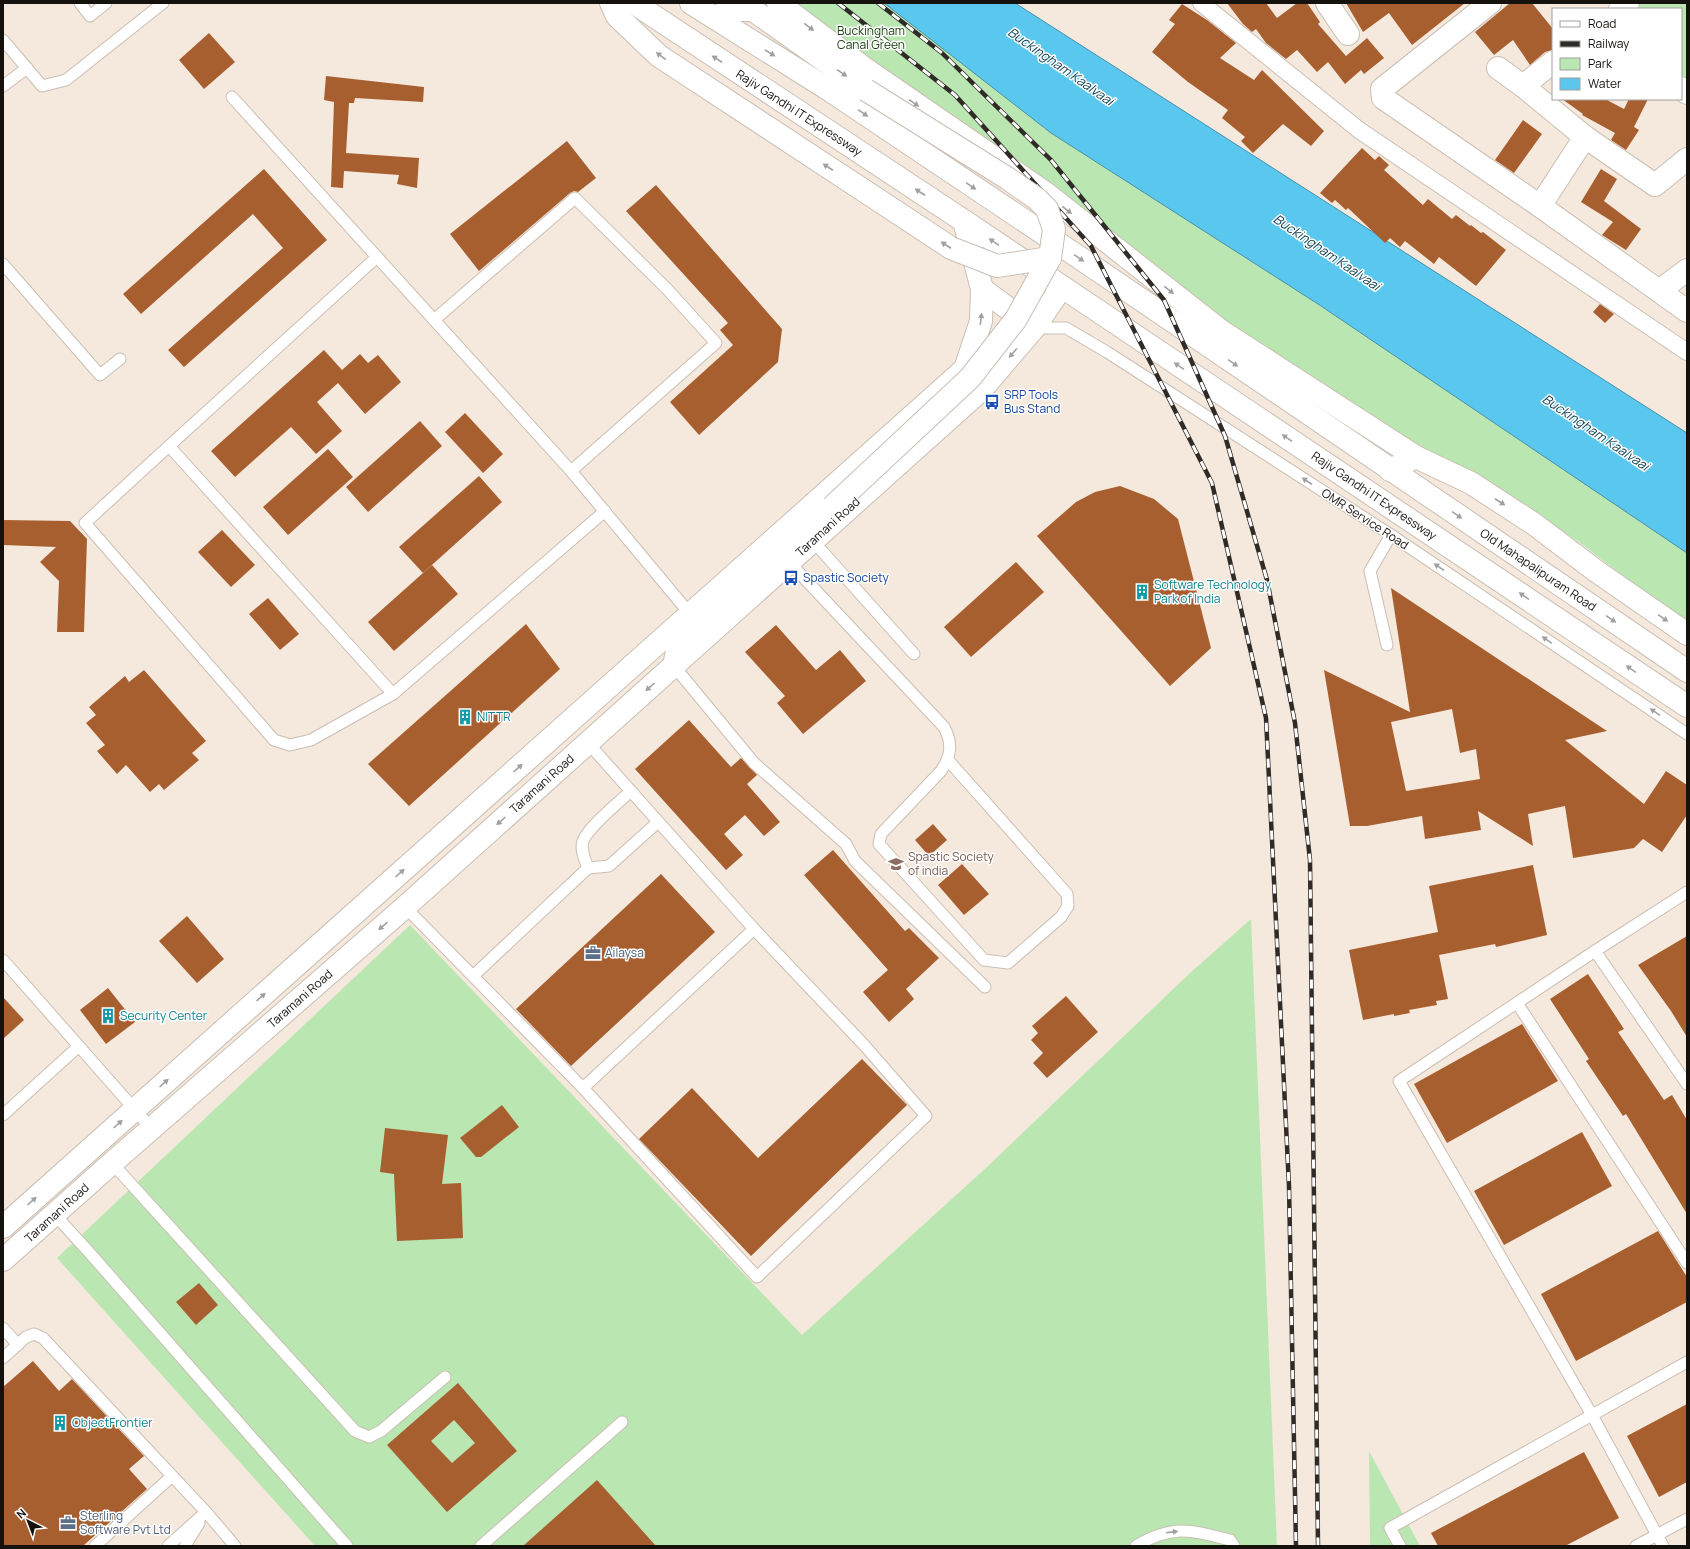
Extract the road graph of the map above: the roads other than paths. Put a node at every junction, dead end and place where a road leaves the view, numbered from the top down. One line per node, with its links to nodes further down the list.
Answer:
1 (80, 3): 2 (lane)
2 (106, 3)
3 (163, 3): 16 (lane)
4 (690, 3): 11 (main road); 12 (main road)
5 (778, 3): 38 (main road, one-way to 38)
6 (1201, 3): 35 (street)
7 (1327, 3): 13 (main road)
8 (1490, 3): 23 (main road)
9 (630, 5): 12 (main road, Rajiv Gandhi IT Expressway); 26 (main road, one-way to 9, bridge)
10 (752, 6): 11 (main road); 26 (main road, one-way to 26, bridge)
11 (713, 17): 39 (main road, Old Mahapalipuram Road, one-way to 39)
12 (669, 27): 24 (main road, Rajiv Gandhi IT Expressway, one-way to 12)
13 (1348, 34)
14 (3, 40): 16 (lane)
15 (1552, 63): 19 (main road)
16 (27, 68): 18 (lane)
17 (1498, 68): 19 (main road)
18 (3, 86)
19 (1523, 86): 21 (main road)
20 (232, 97): 25 (lane)
21 (1586, 137): 22 (main road); 23 (main road)
22 (1687, 159)
23 (1540, 206): 31 (main road)
24 (964, 221): 29 (main road, Rajiv Gandhi IT Expressway, one-way to 24); 30 (main road)
25 (377, 257): 33 (lane); 37 (lane)
26 (1050, 258): 53 (main road, bridge)
27 (3, 264): 36 (lane)
28 (1687, 270): 31 (main road)
29 (1061, 288): 34 (main road, Taramani Road); 43 (main road, Rajiv Gandhi IT Expressway, one-way to 29)
30 (982, 290): 34 (main road); 49 (main road, one-way to 30)
31 (1659, 291): 32 (main road)
32 (1687, 311)
33 (434, 320): 40 (lane); 40 (lane)
34 (1034, 328): 45 (lane, OMR Service Road, one-way to 34); 46 (main road, Taramani Road, one-way to 46)
35 (1687, 352)
36 (120, 359)
37 (169, 446): 55 (lane); 55 (lane)
38 (1416, 457): 39 (main road); 50 (main road, one-way to 50)
39 (1390, 470): 41 (main road, Old Mahapalipuram Road)
40 (572, 471): 42 (lane)
41 (1432, 498): 43 (main road); 44 (main road, Old Mahapalipuram Road, one-way to 44)
42 (604, 511): 49 (lane); 55 (lane)
43 (1414, 523): 47 (main road, Rajiv Gandhi IT Expressway)
44 (1482, 532): 47 (main road); 54 (main road, Old Mahapalipuram Road, one-way to 54)
45 (1391, 535): 51 (lane); 57 (lane, OMR Service Road, one-way to 45)
46 (812, 541): 48 (main road, Taramani Road); 52 (lane)
47 (1466, 558): 56 (main road, Rajiv Gandhi IT Expressway, one-way to 47)
48 (790, 562): 53 (main road, Taramani Road); 59 (lane)
49 (690, 614): 74 (main road, one-way to 49)
50 (1687, 634)
51 (1387, 645)
52 (914, 654)
53 (674, 666): 58 (main road, Taramani Road, one-way to 58); 69 (lane)
54 (1687, 671)
55 (393, 694)
56 (1687, 706)
57 (1687, 734)
58 (588, 743): 60 (lane); 64 (main road, Taramani Road, one-way to 64)
59 (948, 760): 59 (lane)
60 (631, 791): 61 (lane); 62 (lane)
61 (658, 822): 62 (lane); 65 (lane)
62 (588, 868): 68 (lane)
63 (1687, 892): 66 (lane)
64 (405, 907): 68 (lane); 76 (main road, Taramani Road, one-way to 76)
65 (754, 929): 73 (lane); 73 (lane)
66 (1595, 950): 70 (lane); 72 (lane)
67 (3, 960): 71 (lane)
68 (473, 976): 73 (lane)
69 (986, 987)
70 (1517, 1003): 81 (lane); 87 (lane)
71 (79, 1046): 74 (lane); 75 (lane)
72 (1687, 1084)
73 (583, 1088)
74 (135, 1109): 76 (lane); 79 (main road, one-way to 74)
75 (3, 1114)
76 (151, 1128): 77 (main road, Taramani Road)
77 (112, 1163): 78 (main road, Taramani Road); 86 (lane)
78 (55, 1215): 80 (main road, Taramani Road); 97 (lane)
79 (3, 1227)
80 (3, 1260)
81 (1687, 1263)
82 (3, 1328): 83 (lane)
83 (18, 1345): 84 (lane); 89 (lane)
84 (3, 1358)
85 (1687, 1362): 87 (lane)
86 (445, 1377)
87 (1592, 1415): 92 (lane); 101 (lane)
88 (622, 1422): 98 (lane)
89 (172, 1476): 90 (lane); 93 (lane)
90 (206, 1512): 94 (lane); 95 (lane); 96 (lane)
91 (1687, 1519): 92 (lane)
92 (1657, 1535): 102 (lane); 103 (lane)
93 (95, 1546)
94 (168, 1546)
95 (185, 1546)
96 (235, 1546)
97 (347, 1546)
98 (480, 1546)
99 (1136, 1546): 100 (lane, one-way to 100)
100 (1234, 1546)
101 (1400, 1546)
102 (1636, 1546)
103 (1663, 1546)

